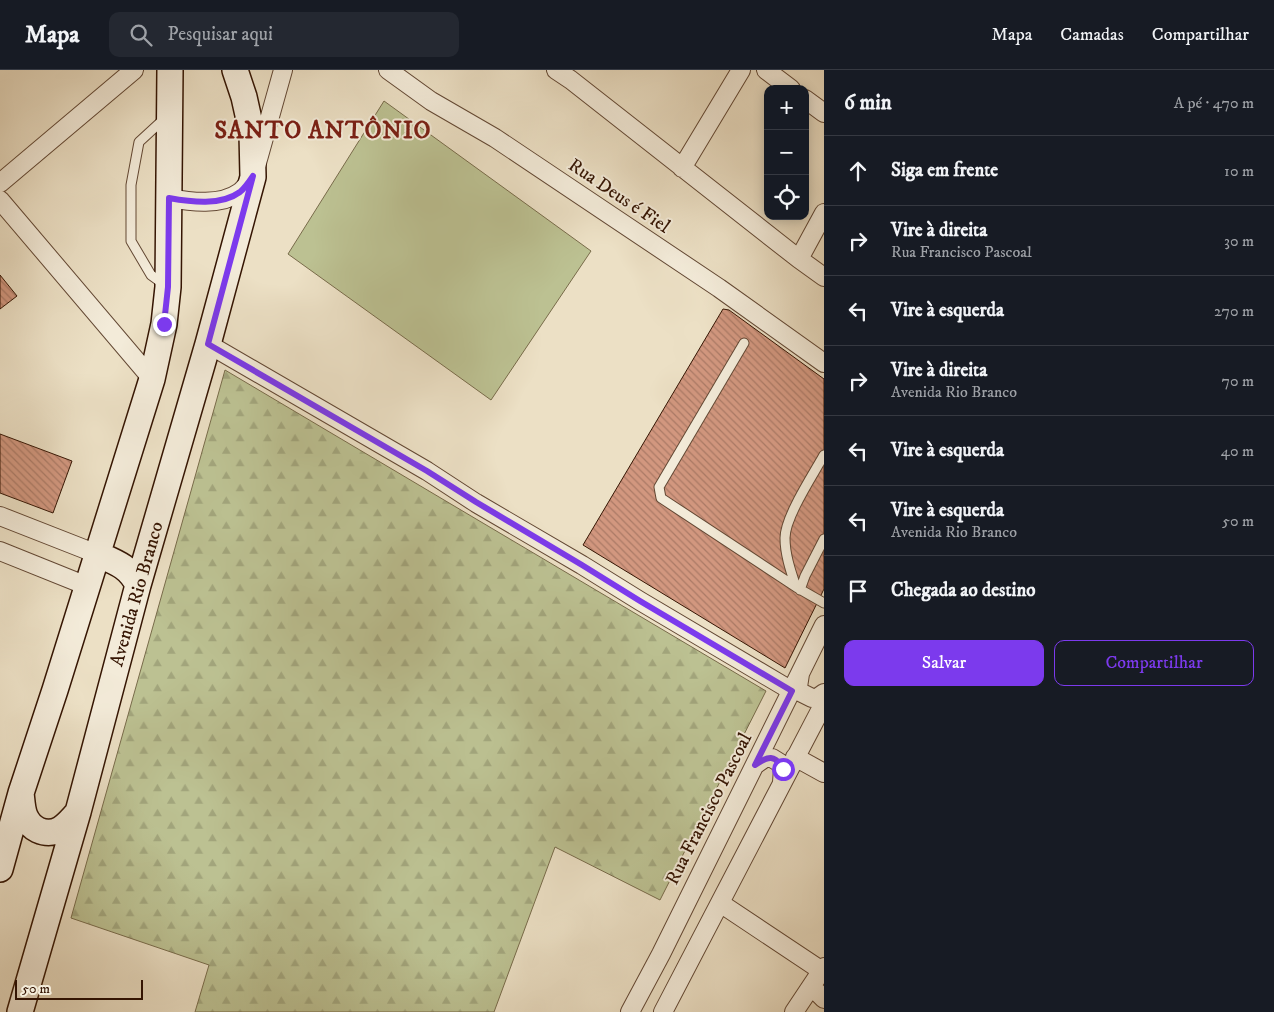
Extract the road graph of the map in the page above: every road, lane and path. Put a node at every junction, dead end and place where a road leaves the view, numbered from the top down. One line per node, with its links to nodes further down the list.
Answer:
1 (134, 70): 16 (street)
2 (170, 70): 13 (main road)
3 (235, 70): 15 (main road, Avenida Rio Branco)
4 (283, 70): 15 (street, Avenida Rio Branco)
5 (388, 70): 25 (street, Rua Deus é Fiel)
6 (556, 70): 9 (street)
7 (742, 70): 14 (street)
8 (766, 70): 10 (street)
9 (574, 75): 14 (street)
10 (786, 85)
11 (809, 102): 12 (street)
12 (824, 113)
13 (170, 114): 17 (main road); 22 (lane)
14 (682, 168): 20 (street)
15 (253, 176): 17 (street); 24 (main road, Avenida Rio Branco)
16 (0, 183)
17 (169, 198): 22 (main road)
18 (0, 200): 26 (street)
19 (824, 213): 20 (street)
20 (799, 259): 21 (street)
21 (824, 277)
22 (168, 287): 26 (main road)
23 (744, 343): 34 (lane)
24 (208, 344): 32 (main road, Avenida Rio Branco); 38 (street)
25 (824, 363)
26 (152, 379): 31 (main road)
27 (824, 456): 34 (lane)
28 (0, 516): 31 (street)
29 (824, 539): 34 (lane)
30 (0, 551): 33 (street)
31 (97, 554): 32 (main road); 33 (main road)
32 (138, 585): 46 (main road, Avenida Rio Branco)
33 (87, 586): 45 (main road)
34 (798, 588): 35 (lane)
35 (824, 603)
36 (824, 624): 37 (street, Rua Francisco Pascoal)
37 (800, 674): 38 (street, Rua Francisco Pascoal); 39 (street)
38 (792, 691): 42 (street, Rua Francisco Pascoal)
39 (824, 693)
40 (824, 703): 41 (street)
41 (795, 757): 43 (street); 44 (street)
42 (755, 765): 44 (street); 52 (street, Rua Francisco Pascoal)
43 (824, 773)
44 (782, 782): 48 (street)
45 (21, 793): 46 (main road); 47 (main road)
46 (78, 812): 51 (main road, Avenida Rio Branco)
47 (0, 869)
48 (720, 903): 49 (street); 53 (street)
49 (823, 969): 50 (street)
50 (818, 993): 54 (street)
51 (20, 1012)
52 (630, 1012)
53 (663, 1012)
54 (794, 1012)

